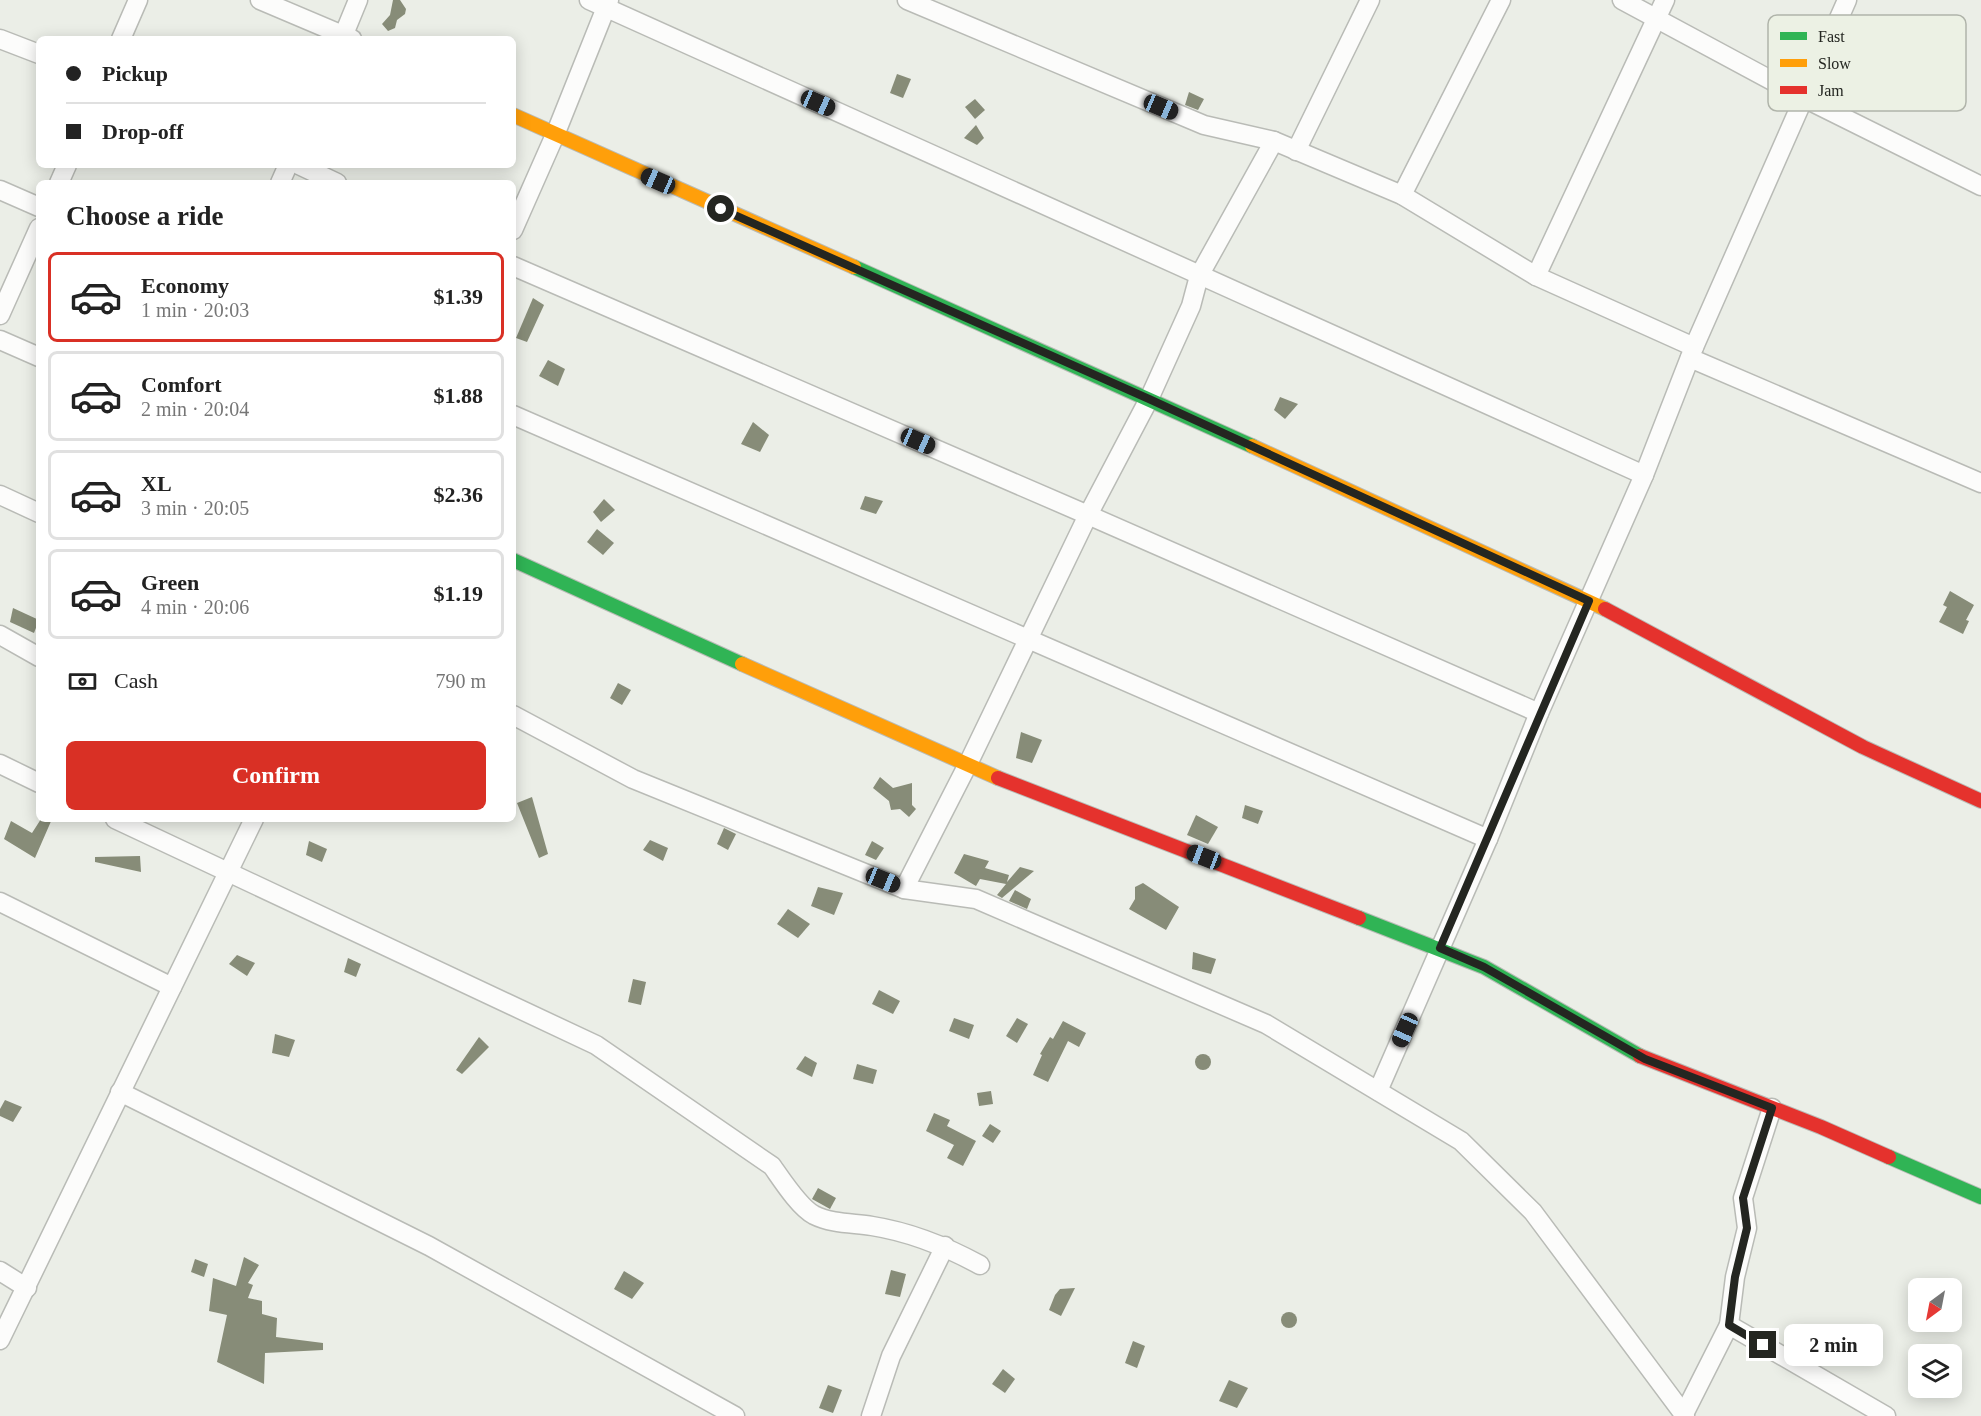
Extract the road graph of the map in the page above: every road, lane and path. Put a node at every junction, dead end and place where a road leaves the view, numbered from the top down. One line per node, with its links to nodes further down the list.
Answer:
1 (138, 0): 14 (street)
2 (260, 0): 15 (street)
3 (358, 0): 16 (street)
4 (589, 0): 11 (street)
5 (907, 0): 24 (street)
6 (1370, 0): 25 (street)
7 (1501, 0): 30 (street)
8 (1622, 0): 13 (street)
9 (1665, 0): 13 (street)
10 (1847, 0): 12 (street)
11 (608, 4): 23 (street); 35 (street)
12 (1840, 15)
13 (1657, 19): 19 (street); 36 (street)
14 (122, 36)
15 (341, 36)
16 (347, 36)
17 (0, 39): 18 (street)
18 (36, 53)
19 (1768, 79)
20 (1798, 111): 39 (street)
21 (1830, 111): 28 (street)
22 (516, 116): 23 (street)
23 (555, 135): 32 (street); 41 (street)
24 (1274, 141): 25 (street); 35 (street)
25 (1296, 151): 30 (street)
26 (305, 168): 27 (street)
27 (331, 180)
28 (1981, 186)
29 (0, 190): 31 (street)
30 (1402, 195): 36 (street)
31 (36, 206)
32 (516, 223)
33 (36, 235): 37 (street)
34 (516, 267): 47 (street)
35 (1199, 276): 41 (street); 43 (street)
36 (1536, 276): 39 (street)
37 (0, 315)
38 (0, 340): 40 (street)
39 (1692, 353): 43 (street); 44 (street)
40 (36, 356)
41 (1149, 399): 47 (street); 49 (street)
42 (516, 416): 51 (street)
43 (1644, 475): 49 (street)
44 (1981, 483)
45 (0, 495): 46 (street)
46 (36, 512)
47 (1089, 515): 51 (street); 53 (street)
48 (516, 561): 56 (street)
49 (1589, 601): 53 (street); 58 (street)
50 (0, 635): 52 (street)
51 (1027, 638): 56 (street); 61 (street)
52 (36, 655)
53 (1539, 713): 61 (street)
54 (516, 717): 63 (street)
55 (0, 764): 57 (street)
56 (967, 766): 63 (street); 65 (street)
57 (36, 782)
58 (1981, 801)
59 (121, 822): 62 (street)
60 (253, 822): 62 (street)
61 (1488, 839): 65 (street)
62 (230, 873): 66 (street); 71 (street)
63 (904, 889): 67 (street)
64 (0, 902): 66 (street)
65 (1440, 948): 67 (street); 69 (street)
66 (171, 987): 68 (street)
67 (1378, 1091): 77 (street)
68 (120, 1092): 74 (street); 78 (street)
69 (1772, 1108): 70 (street); 75 (street)
70 (1981, 1197)
71 (945, 1246): 72 (street); 79 (street)
72 (980, 1265)
73 (0, 1271): 74 (street)
74 (27, 1288): 76 (street)
75 (1729, 1325): 77 (street); 80 (street)
76 (0, 1340)
77 (1684, 1415)
78 (735, 1416)
79 (872, 1416)
80 (1886, 1416)

